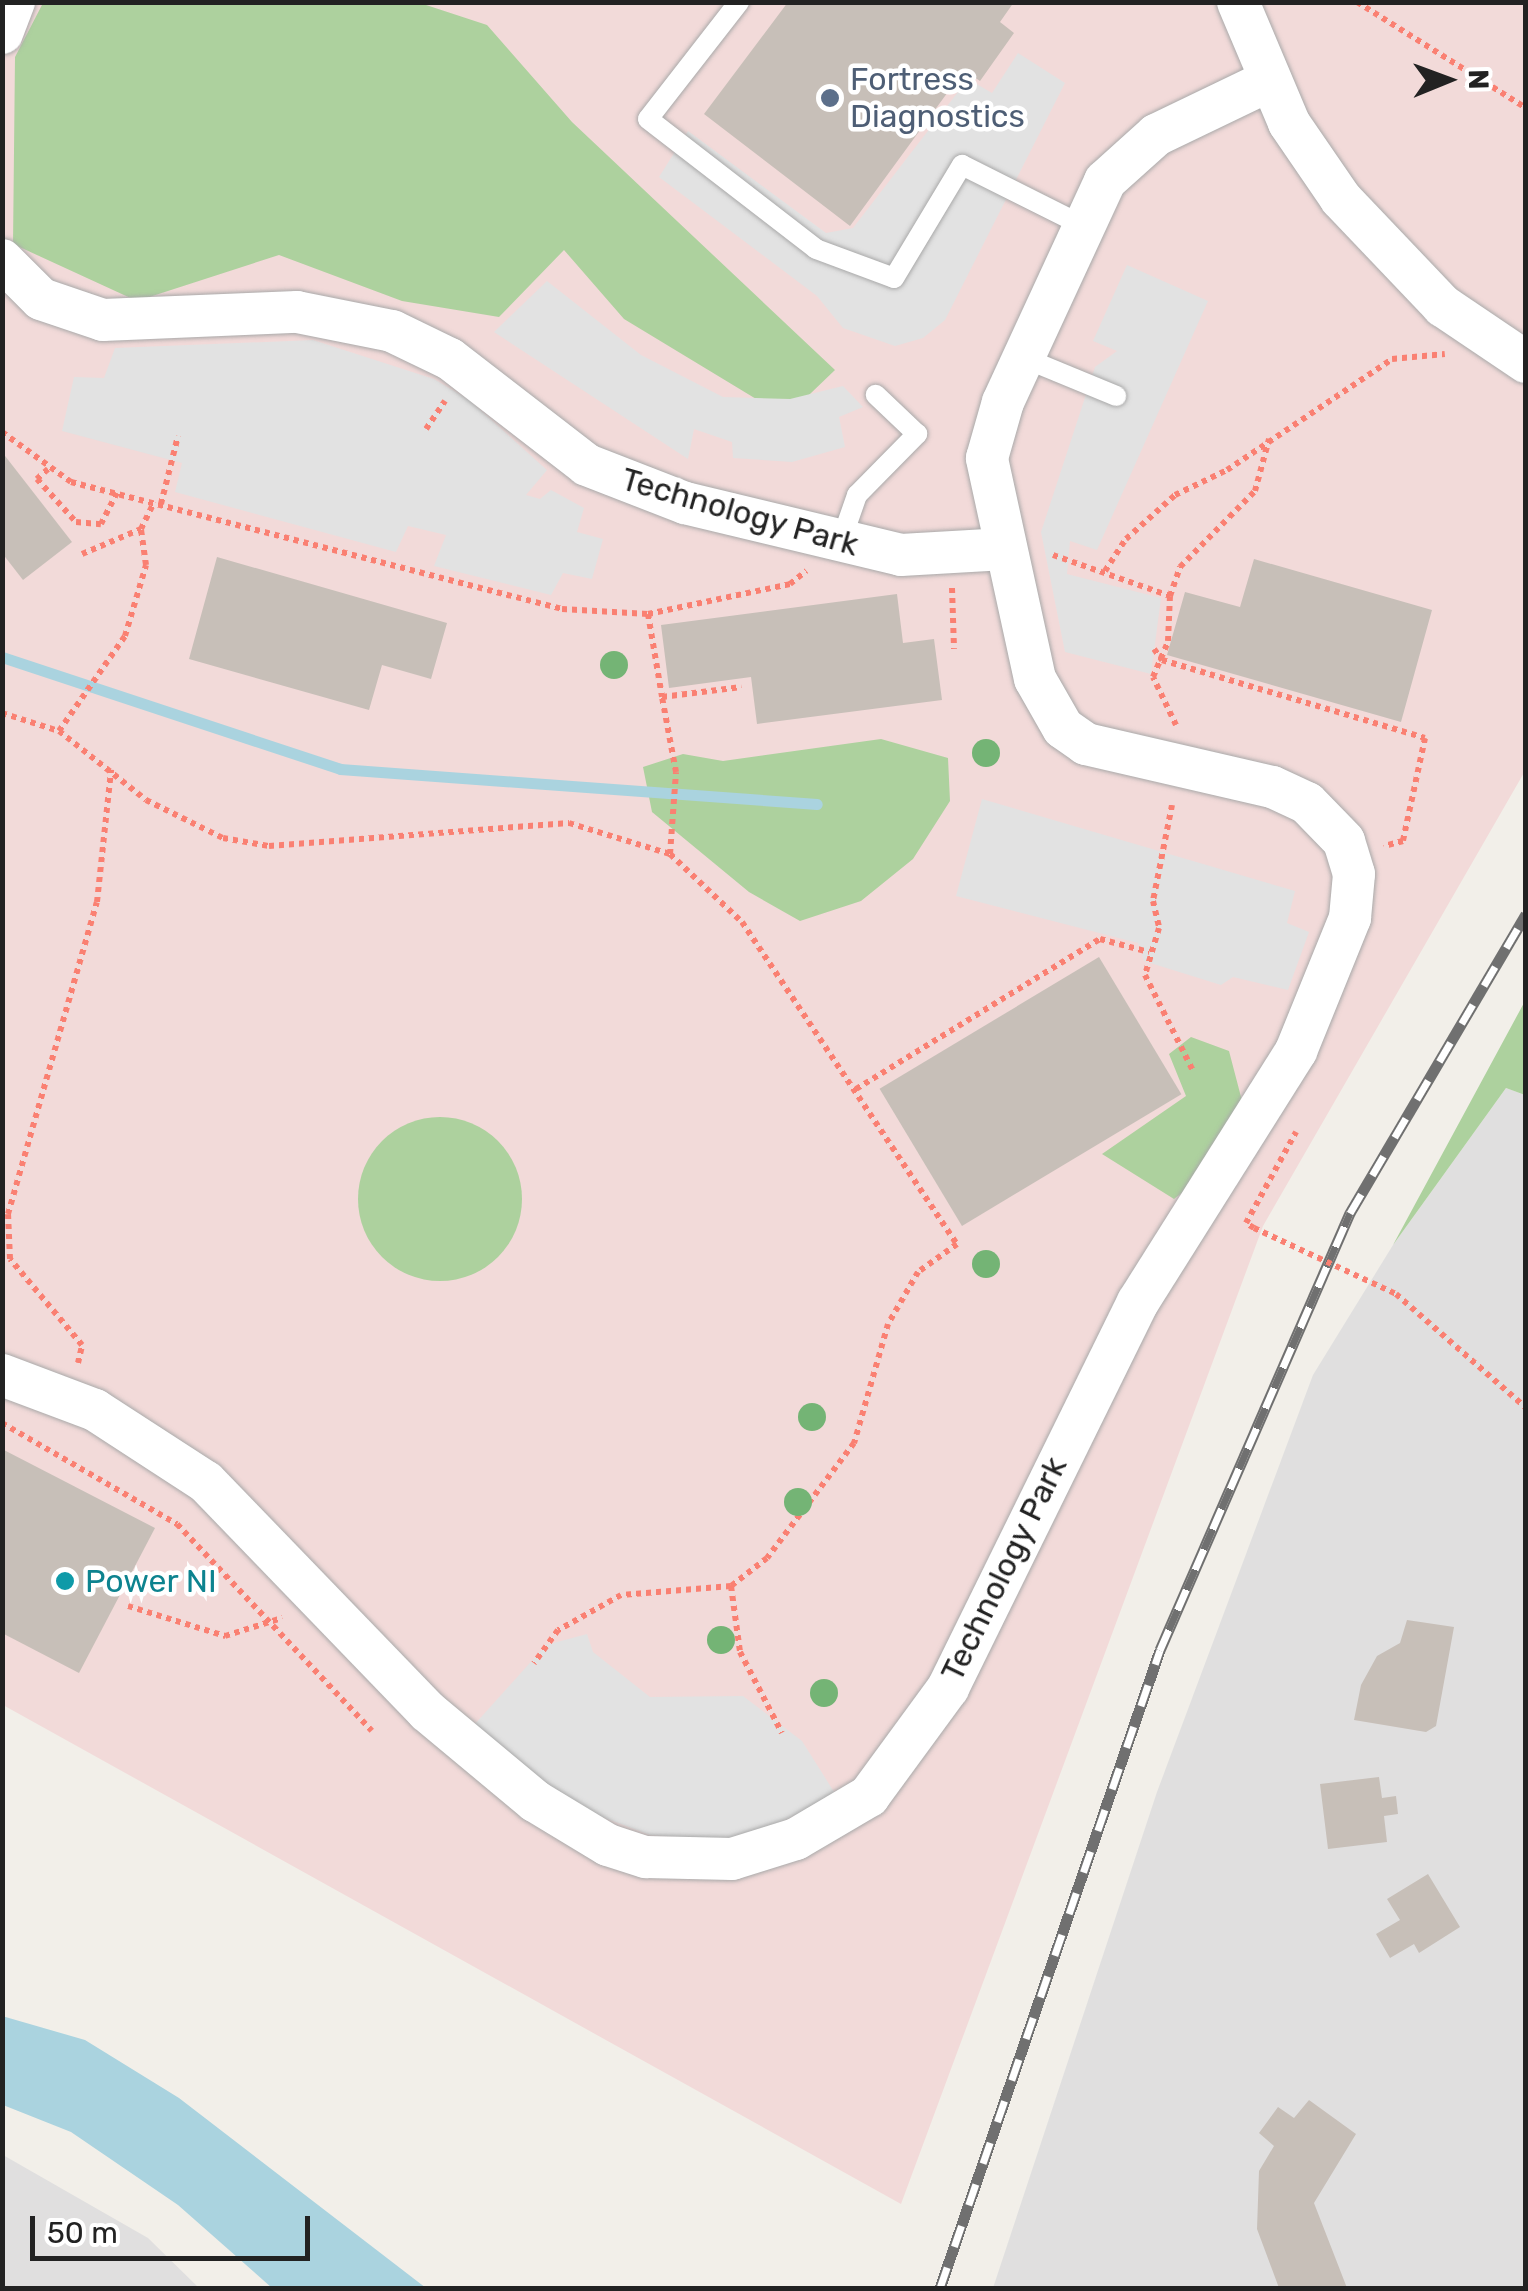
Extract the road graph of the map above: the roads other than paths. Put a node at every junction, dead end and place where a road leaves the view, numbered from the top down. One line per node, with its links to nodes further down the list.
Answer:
1 (14, 2): 4 (street)
2 (739, 2): 6 (lane)
3 (1238, 2): 5 (street)
4 (2, 33)
5 (1268, 81): 6 (street); 8 (street)
6 (1080, 224): 9 (street)
7 (2, 260): 12 (street, Technology Park)
8 (1513, 356)
9 (1022, 358): 11 (lane); 13 (street)
10 (876, 395): 12 (lane)
11 (1116, 396)
12 (841, 541): 13 (street, Technology Park)
13 (1005, 549): 14 (street, Technology Park)
14 (2, 1375)

